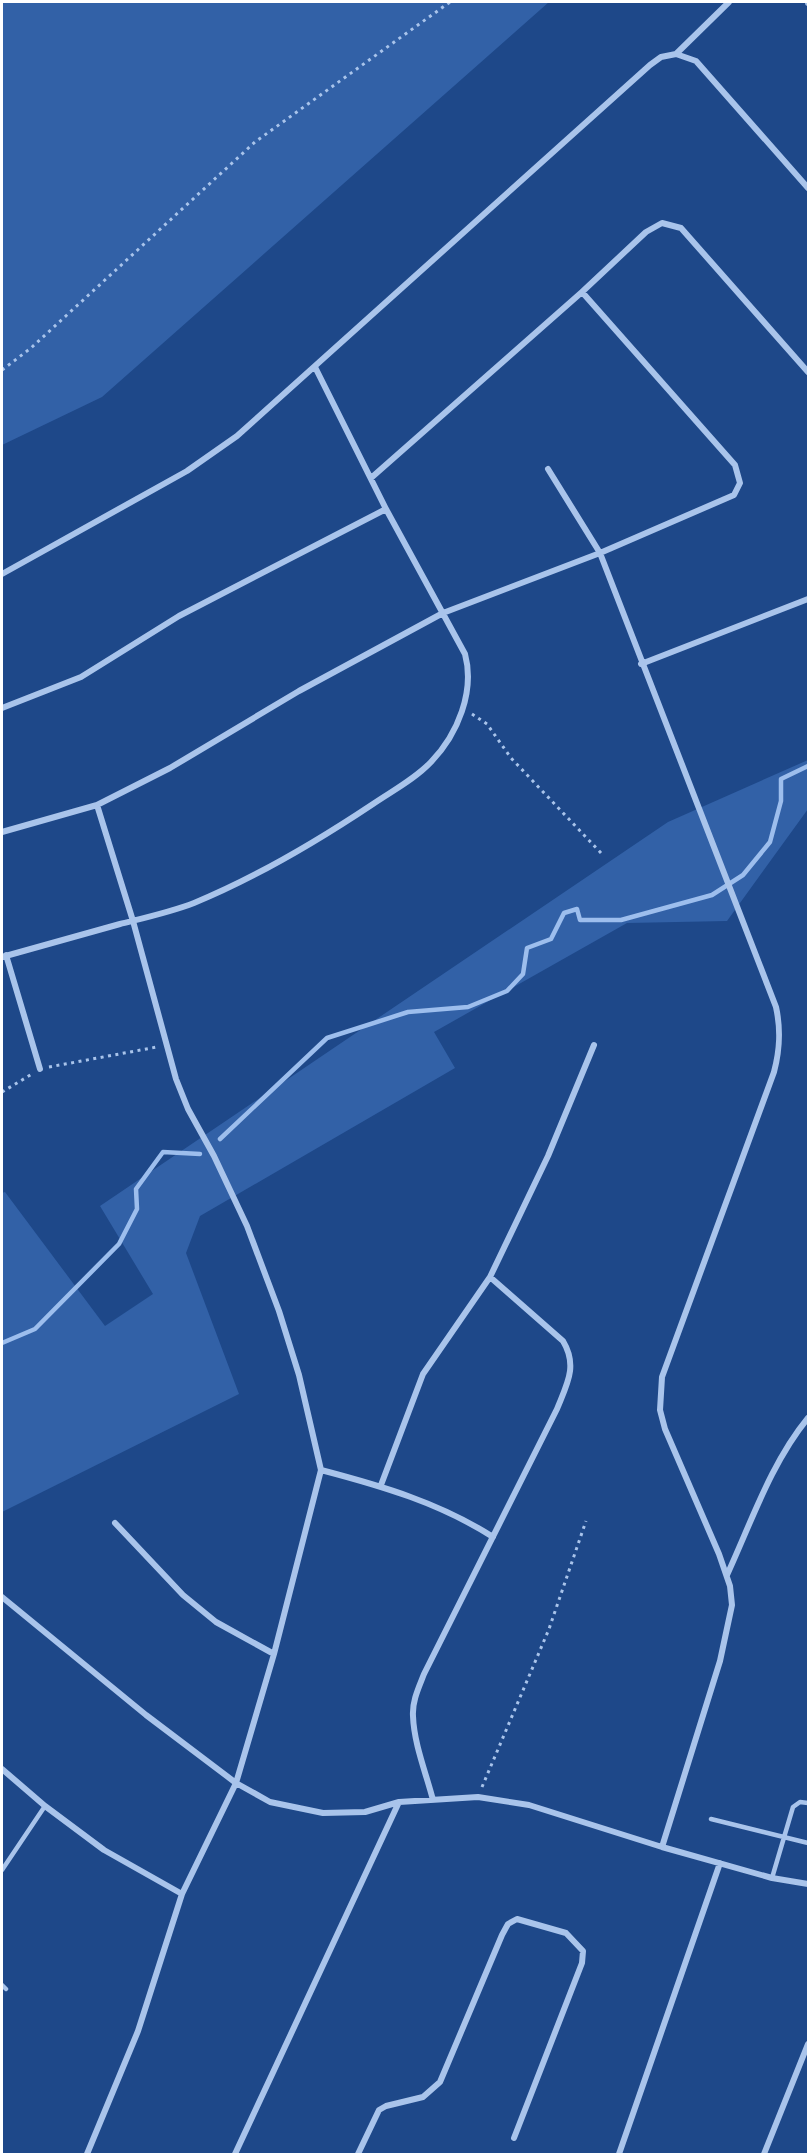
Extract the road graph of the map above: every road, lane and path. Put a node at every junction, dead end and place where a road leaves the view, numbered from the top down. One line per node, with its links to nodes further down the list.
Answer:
1 (450, 2): 7 (path)
2 (729, 2): 3 (street)
3 (676, 54): 4 (street); 6 (street)
4 (808, 188)
5 (582, 292): 8 (street); 10 (street); 12 (street)
6 (315, 367): 10 (street); 13 (street)
7 (2, 370)
8 (808, 372)
9 (548, 469): 12 (street)
10 (371, 478): 11 (street)
11 (386, 509): 15 (street); 17 (street)
12 (600, 553): 15 (street); 16 (street)
13 (2, 574)
14 (808, 599): 16 (street)
15 (443, 613): 18 (street); 19 (street)
16 (641, 664): 35 (street)
17 (2, 708)
18 (463, 708): 21 (path); 22 (street)
19 (97, 805): 20 (street); 22 (street)
20 (2, 832)
21 (601, 853)
22 (134, 921): 23 (street); 25 (street)
23 (4, 956): 26 (street)
24 (594, 1045): 28 (street)
25 (165, 1046): 26 (path); 30 (street)
26 (39, 1069): 27 (path)
27 (2, 1092)
28 (490, 1277): 31 (street); 34 (street)
29 (808, 1418): 35 (street)
30 (321, 1470): 31 (street); 37 (street)
31 (381, 1485): 34 (street)
32 (586, 1521): 40 (path)
33 (115, 1523): 37 (street)
34 (493, 1537): 41 (street)
35 (726, 1576): 48 (street)
36 (2, 1597): 39 (street)
37 (274, 1654): 39 (street)
38 (2, 1769): 44 (street)
39 (236, 1783): 42 (street); 53 (street)
40 (478, 1797): 41 (street); 48 (street)
41 (432, 1800): 42 (street)
42 (399, 1802): 59 (street)
43 (808, 1803): 46 (lane)
44 (45, 1806): 50 (lane); 53 (street)
45 (711, 1819): 46 (lane)
46 (783, 1836): 47 (lane); 51 (lane)
47 (808, 1843)
48 (662, 1847): 49 (street)
49 (720, 1863): 51 (street); 61 (street)
50 (2, 1870)
51 (772, 1878): 52 (street)
52 (808, 1884)
53 (182, 1894): 58 (street)
54 (2, 1985): 55 (lane)
55 (6, 1989)
56 (808, 2044): 62 (street)
57 (514, 2138): 60 (street)
58 (87, 2154)
59 (235, 2154)
60 (358, 2154)
61 (619, 2154)
62 (764, 2154)

